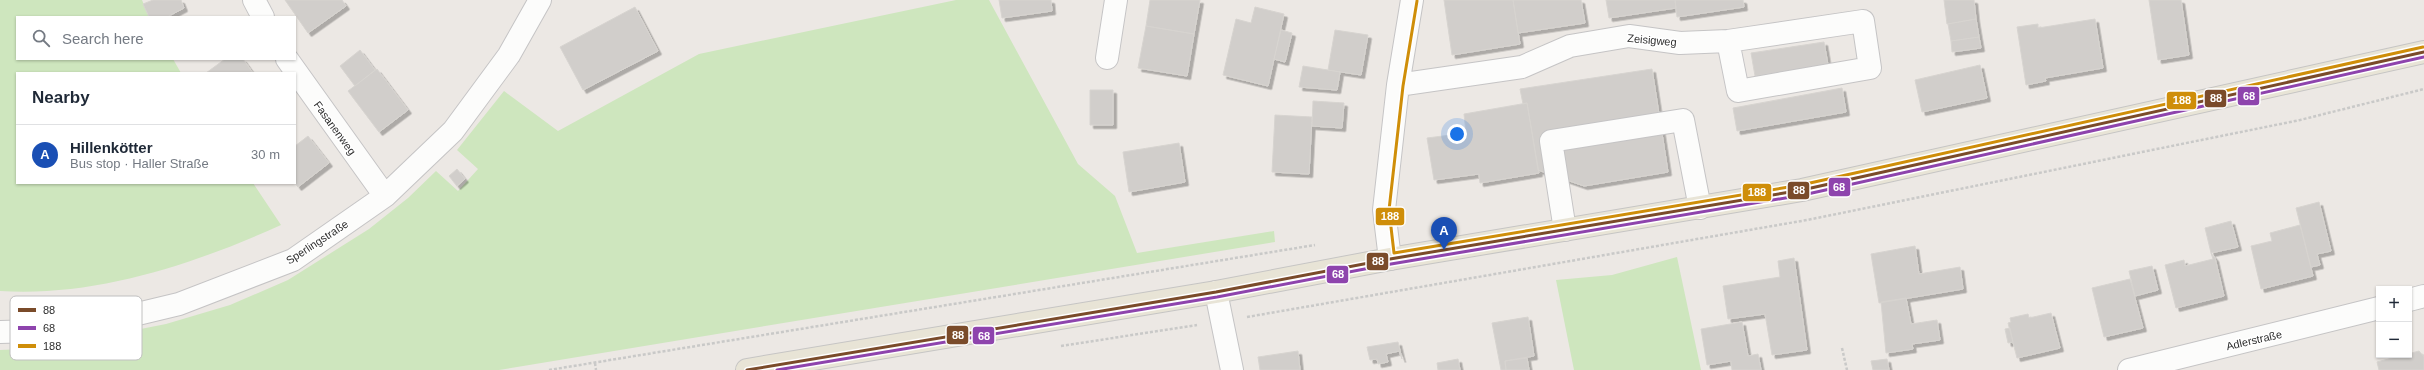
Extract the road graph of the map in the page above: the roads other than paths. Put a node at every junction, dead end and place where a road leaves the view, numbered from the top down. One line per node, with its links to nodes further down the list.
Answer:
1 (254, 0): 5 (street)
2 (540, 0): 11 (street, Sperlingstraße)
3 (1116, 0): 8 (street)
4 (1412, 0): 10 (street)
5 (262, 16)
6 (1728, 41): 6 (street, Zeisigweg); 10 (street, Zeisigweg)
7 (2424, 52): 12 (main road)
8 (1107, 58)
9 (288, 60): 11 (street, Fasanenweg)
10 (1398, 85): 14 (street)
11 (385, 196): 19 (street, Sperlingstraße)
12 (1700, 208): 13 (main road); 13 (street)
13 (1566, 230): 14 (main road)
14 (1390, 259): 15 (main road)
15 (1216, 292): 22 (main road); 23 (street)
16 (2424, 296): 17 (street)
17 (2412, 299)
18 (2376, 309): 24 (street, Adlerstraße)
19 (142, 313)
20 (0, 332): 21 (street, Sperlingstraße)
21 (10, 332)
22 (747, 370)
23 (1232, 370)
24 (2130, 370)

